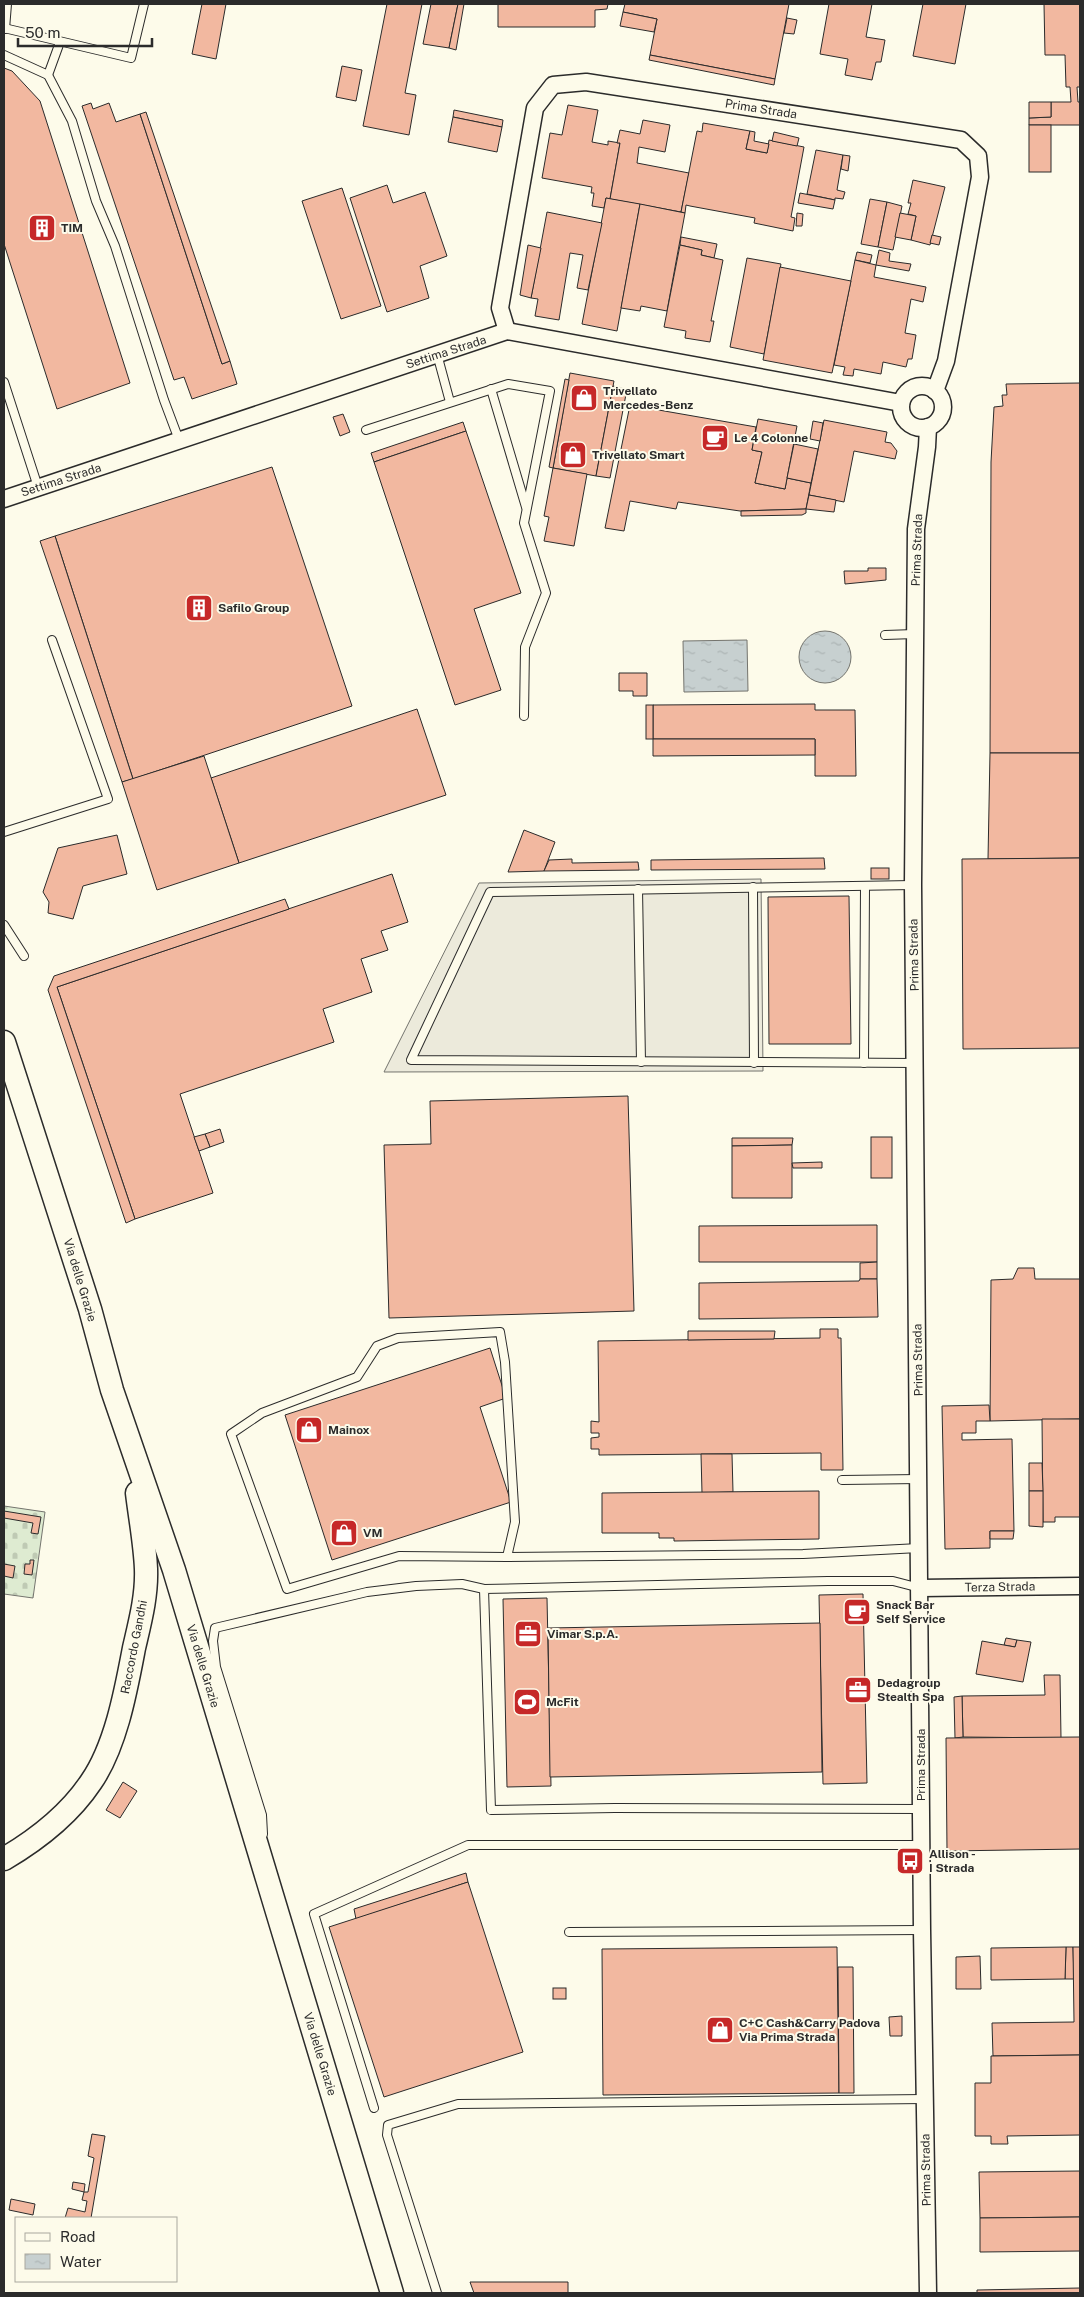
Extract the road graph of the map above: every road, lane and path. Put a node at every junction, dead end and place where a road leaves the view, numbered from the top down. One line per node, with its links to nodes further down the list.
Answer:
1 (7, 4): 3 (lane)
2 (144, 4): 4 (lane)
3 (4, 29): 4 (lane)
4 (60, 42): 6 (lane)
5 (4, 55): 6 (lane)
6 (48, 75): 16 (lane)
7 (507, 331): 8 (street, Settima Strada); 11 (street, Prima Strada); 13 (street, Settima Strada)
8 (437, 354): 12 (lane); 16 (street, Settima Strada)
9 (4, 382): 17 (lane)
10 (491, 389): 12 (lane); 19 (lane); 19 (lane)
11 (936, 391): 13 (street); 14 (street)
12 (450, 402): 15 (lane)
13 (901, 403): 14 (street)
14 (928, 427): 20 (street, Prima Strada)
15 (366, 430)
16 (179, 440): 17 (street, Settima Strada)
17 (38, 487): 18 (street, Settima Strada)
18 (4, 499)
19 (527, 509): 23 (lane)
20 (915, 634): 21 (lane); 25 (street, Prima Strada)
21 (885, 635)
22 (52, 640): 24 (lane)
23 (524, 716)
24 (4, 832)
25 (913, 885): 26 (lane); 34 (street, Prima Strada)
26 (865, 886): 27 (lane); 35 (lane)
27 (753, 887): 28 (lane); 33 (lane)
28 (638, 889): 32 (lane); 32 (lane)
29 (4, 925): 30 (lane)
30 (24, 956)
31 (4, 1042): 36 (street, Via delle Grazie)
32 (641, 1062): 33 (lane)
33 (754, 1063): 35 (lane)
34 (915, 1063): 35 (lane); 37 (street, Prima Strada)
35 (864, 1064)
36 (112, 1390): 46 (street, Raccordo Gandhi); 47 (street, Via delle Grazie)
37 (919, 1479): 38 (lane); 39 (street, Prima Strada)
38 (842, 1480)
39 (919, 1548): 40 (lane); 42 (street, Prima Strada)
40 (507, 1557): 40 (lane)
41 (1080, 1586): 42 (street, Terza Strada)
42 (920, 1588): 43 (lane); 44 (street, Prima Strada)
43 (484, 1589): 44 (lane); 47 (lane)
44 (921, 1810): 45 (street, Prima Strada)
45 (922, 1845): 48 (street, Prima Strada); 51 (lane)
46 (4, 1860)
47 (263, 1864): 52 (street, Via delle Grazie)
48 (922, 1930): 49 (lane); 50 (street, Prima Strada)
49 (569, 1932)
50 (925, 2099): 53 (lane); 54 (street, Prima Strada)
51 (374, 2108)
52 (392, 2293)
53 (436, 2293)
54 (928, 2293)

